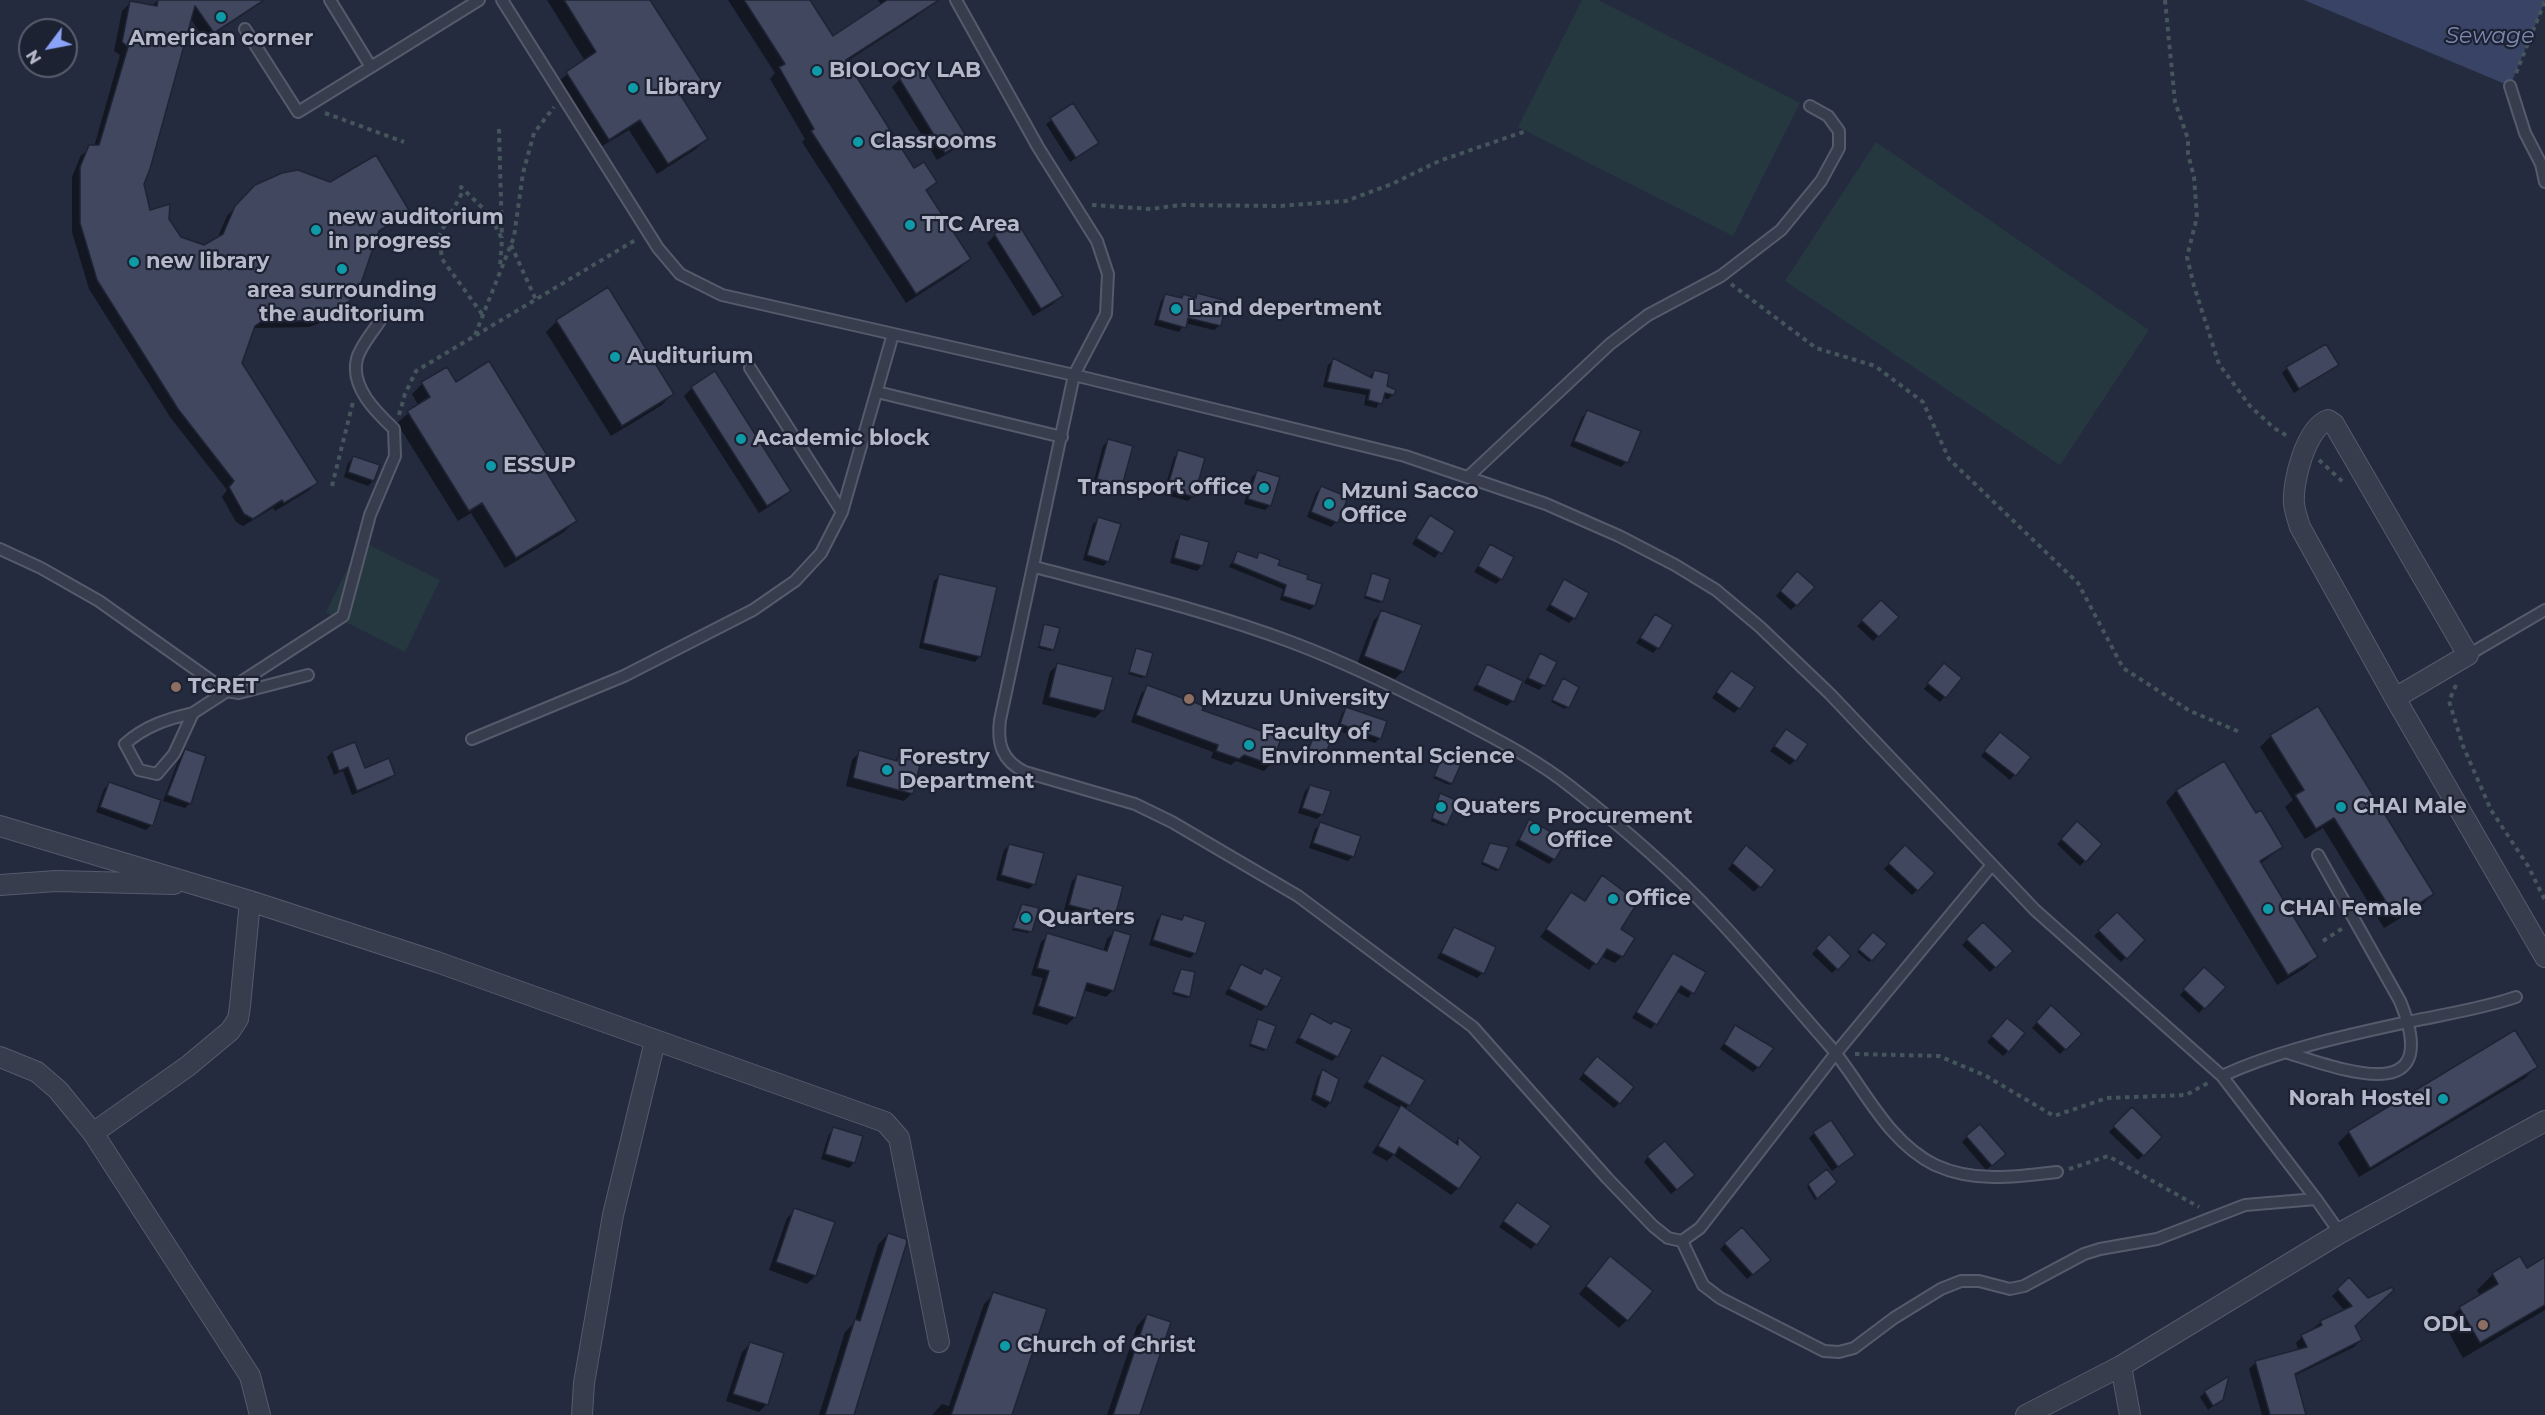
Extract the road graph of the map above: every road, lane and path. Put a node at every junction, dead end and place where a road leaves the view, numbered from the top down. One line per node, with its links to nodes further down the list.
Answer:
1 (330, 0): 8 (lane)
2 (479, 0): 8 (lane)
3 (502, 0): 10 (lane)
4 (956, 0): 17 (lane)
5 (2165, 0): 34 (path)
6 (2545, 2): 9 (path)
7 (245, 29): 12 (lane)
8 (371, 67): 12 (lane)
9 (2510, 86): 16 (lane)
10 (562, 97): 18 (lane); 20 (path)
11 (1810, 106): 22 (lane)
12 (307, 107): 15 (path)
13 (499, 129): 19 (path)
14 (1526, 131): 17 (path)
15 (404, 142)
16 (2545, 182)
17 (1074, 204): 29 (lane)
18 (648, 233): 23 (path); 26 (lane)
19 (502, 239): 21 (path); 24 (path)
20 (511, 244): 21 (path); 23 (path)
21 (500, 271): 24 (path)
22 (1721, 276): 36 (lane); 48 (path)
23 (536, 300): 27 (path)
24 (483, 315): 27 (path)
25 (381, 319): 30 (lane)
26 (893, 334): 29 (lane); 31 (lane)
27 (474, 337): 32 (path)
28 (750, 368): 39 (lane)
29 (1074, 375): 33 (lane); 36 (lane)
30 (357, 383): 32 (lane); 37 (path)
31 (877, 392): 33 (lane); 39 (lane)
32 (394, 429): 45 (lane)
33 (1062, 437): 41 (lane)
34 (2296, 441)
35 (2317, 458): 38 (path)
36 (1469, 476): 52 (lane)
37 (332, 486)
38 (2347, 486)
39 (842, 512): 49 (lane)
40 (0, 549): 45 (lane)
41 (1035, 567): 64 (lane); 74 (lane)
42 (2545, 610): 43 (lane)
43 (2468, 655): 46 (street); 46 (street); 55 (path)
44 (308, 675): 45 (lane)
45 (226, 691): 47 (lane)
46 (2395, 698): 60 (street)
47 (193, 713): 47 (lane)
48 (2242, 733)
49 (472, 739)
50 (0, 826): 54 (street)
51 (2318, 855): 58 (lane)
52 (1992, 866): 64 (lane); 67 (lane)
53 (0, 885): 54 (street)
54 (198, 885): 56 (street)
55 (2545, 900)
56 (250, 901): 63 (street); 69 (street)
57 (2385, 902): 58 (path)
58 (2356, 920): 59 (path); 62 (lane)
59 (2323, 940)
60 (2545, 957)
61 (2516, 997): 62 (lane)
62 (2408, 1022): 65 (lane); 65 (lane)
63 (655, 1041): 75 (street); 78 (street)
64 (1836, 1053): 67 (path); 70 (lane); 74 (lane)
65 (2288, 1053): 67 (lane)
66 (0, 1057): 69 (street)
67 (2222, 1076): 71 (lane)
68 (2545, 1121): 73 (street)
69 (93, 1133): 77 (street)
70 (2057, 1173): 72 (path)
71 (2316, 1198): 72 (lane); 73 (lane)
72 (2215, 1216): 74 (lane)
73 (2340, 1233): 76 (street)
74 (1683, 1241)
75 (939, 1342)
76 (2121, 1366): 79 (street); 80 (street)
77 (260, 1415)
78 (582, 1415)
79 (2026, 1415)
80 (2130, 1415)

